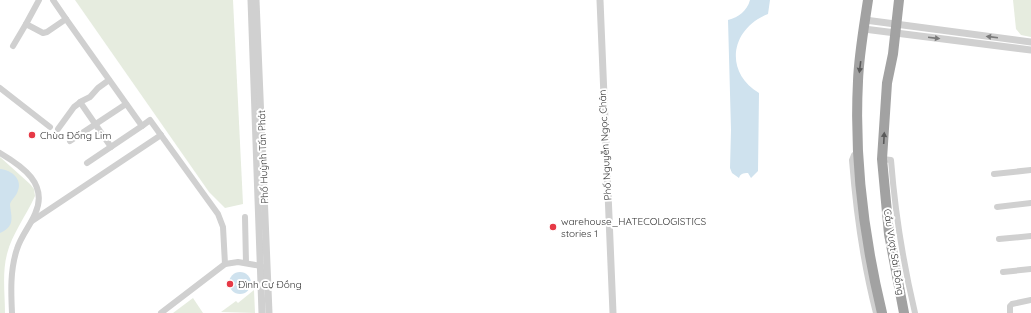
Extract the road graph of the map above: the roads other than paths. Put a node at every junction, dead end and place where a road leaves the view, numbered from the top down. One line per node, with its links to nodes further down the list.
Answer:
1 (39, 0): 9 (street)
2 (53, 0): 8 (street)
3 (251, 0): 17 (street, Phố Huỳnh Tấn Phát)
4 (256, 0): 17 (street, Phố Huỳnh Tấn Phát)
5 (600, 0): 52 (street, Phố Nguyễn Ngọc Chân)
6 (868, 0): 10 (highway)
7 (899, 0): 11 (highway, Cầu Vượt Sài Đồng)
8 (66, 19): 9 (street); 18 (street)
9 (26, 24): 15 (street)
10 (865, 24): 11 (street); 30 (highway, one-way to 30)
11 (896, 28): 12 (street); 13 (street, one-way to 13); 31 (highway, Cầu Vượt Sài Đồng, one-way to 11)
12 (958, 32): 13 (street); 14 (street, one-way to 12)
13 (957, 41): 16 (street)
14 (1031, 42)
15 (13, 46)
16 (1031, 50)
17 (257, 71): 34 (street, Phố Huỳnh Tấn Phát)
18 (109, 80): 20 (street); 21 (street)
19 (0, 88): 24 (street)
20 (80, 102): 22 (street); 25 (street)
21 (126, 104): 22 (street); 23 (street)
22 (95, 124): 27 (street); 28 (street)
23 (142, 126): 26 (street); 28 (street)
24 (50, 127)
25 (58, 128)
26 (161, 134): 39 (street); 43 (street)
27 (70, 141)
28 (111, 147): 32 (street)
29 (0, 153): 39 (street)
30 (858, 153): 53 (street); 54 (highway)
31 (882, 159): 55 (highway, Cầu Vượt Sài Đồng); 56 (street)
32 (87, 163)
33 (1031, 170): 35 (street)
34 (260, 171): 44 (street, Phố Huỳnh Tấn Phát); 51 (street, Phố Huỳnh Tấn Phát)
35 (994, 174)
36 (1031, 203): 37 (street)
37 (997, 207)
38 (245, 217): 42 (street)
39 (30, 223): 48 (street)
40 (1031, 236): 41 (street)
41 (999, 239)
42 (246, 263): 43 (street); 44 (street)
43 (225, 264): 49 (street)
44 (261, 266): 50 (street, Phố Huỳnh Tấn Phát)
45 (1031, 269): 46 (street)
46 (1003, 272)
47 (1031, 300): 57 (street)
48 (12, 313)
49 (161, 313)
50 (262, 313)
51 (269, 313)
52 (613, 313)
53 (876, 313)
54 (882, 313)
55 (904, 313)
56 (915, 313)
57 (1010, 313)

